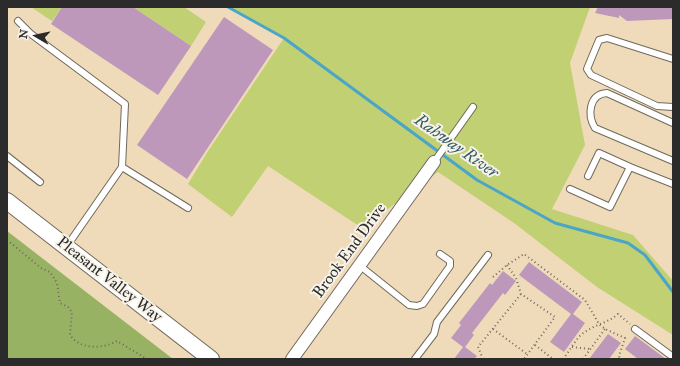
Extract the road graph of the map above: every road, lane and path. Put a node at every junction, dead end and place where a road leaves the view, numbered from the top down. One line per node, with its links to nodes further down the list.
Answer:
1 (18, 21): 9 (lane)
2 (673, 59): 4 (lane)
3 (473, 107): 8 (lane)
4 (673, 107)
5 (673, 123): 7 (lane)
6 (7, 156): 12 (lane)
7 (673, 161)
8 (434, 162): 21 (street, Brook End Drive)
9 (122, 167): 16 (lane); 18 (lane)
10 (630, 167): 11 (lane); 13 (lane); 14 (lane)
11 (588, 176)
12 (40, 182)
13 (673, 184)
14 (570, 189)
15 (7, 201): 18 (main road, Pleasant Valley Way)
16 (188, 208)
17 (7, 240): 34 (path)
18 (66, 247): 35 (main road, Pleasant Valley Way)
19 (440, 254): 21 (lane)
20 (488, 254): 37 (lane)
21 (359, 265): 36 (street, Brook End Drive)
22 (507, 265): 23 (path); 24 (path); 25 (path)
23 (493, 276)
24 (521, 294): 26 (path); 29 (path)
25 (599, 324): 27 (path); 28 (path); 30 (path)
26 (493, 329): 32 (path); 38 (path)
27 (605, 329): 31 (path); 43 (path)
28 (635, 329): 33 (lane)
29 (534, 345): 32 (path); 40 (path)
30 (572, 347): 31 (path); 41 (path)
31 (590, 349): 42 (path)
32 (527, 354): 39 (path)
33 (673, 357)
34 (147, 359)
35 (211, 359)
36 (292, 359)
37 (415, 359)
38 (483, 359)
39 (524, 359)
40 (553, 359)
41 (563, 359)
42 (583, 359)
43 (620, 359)

